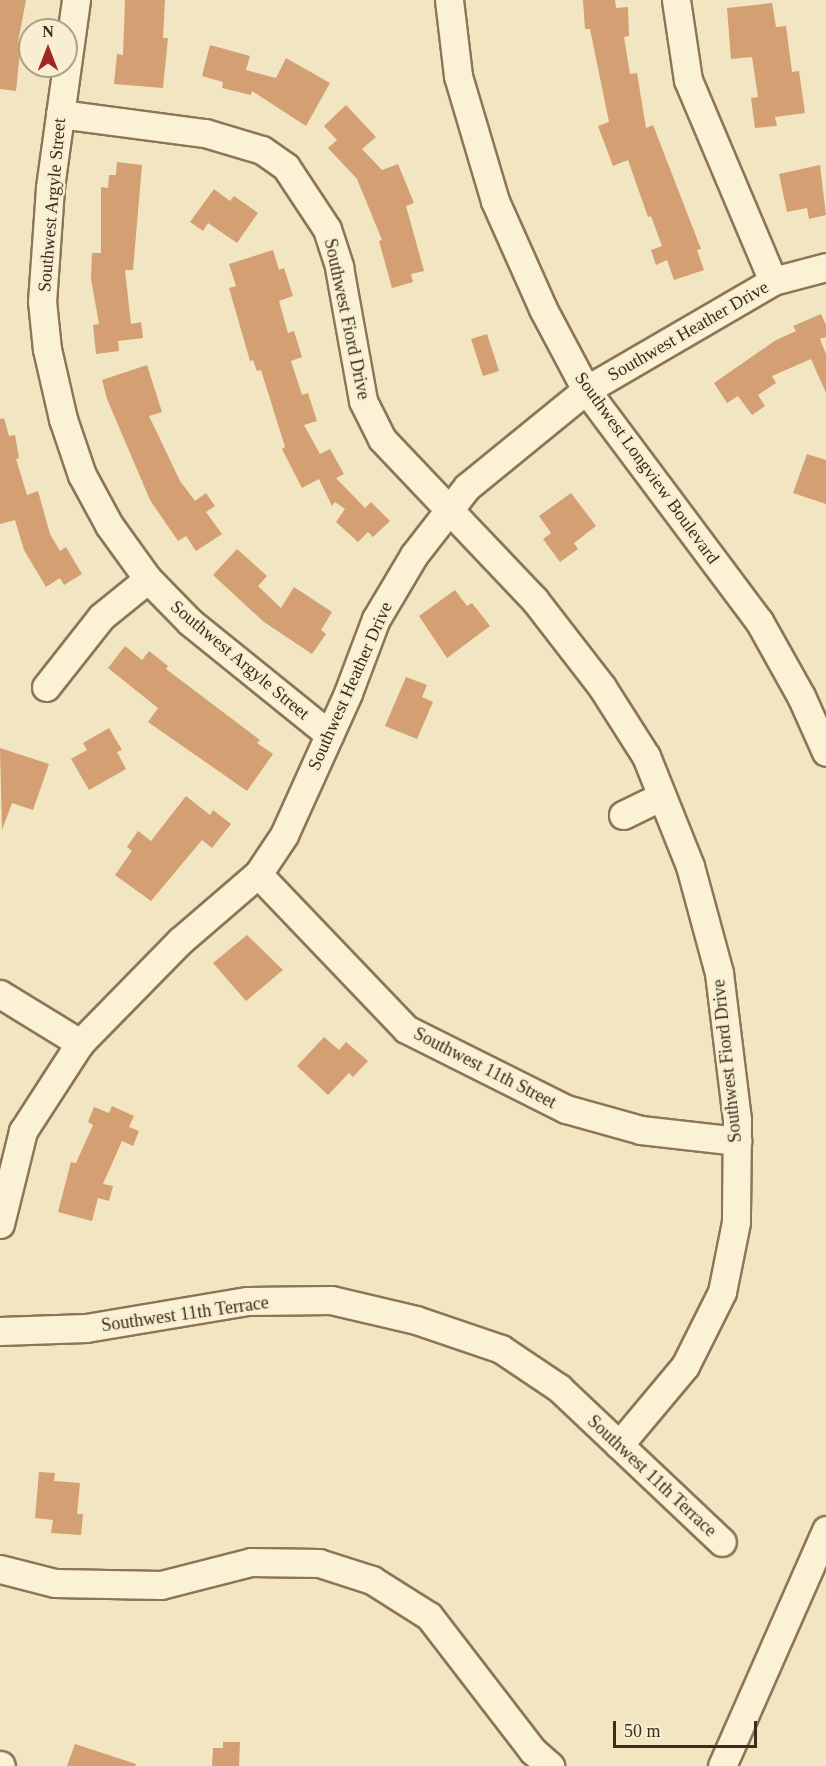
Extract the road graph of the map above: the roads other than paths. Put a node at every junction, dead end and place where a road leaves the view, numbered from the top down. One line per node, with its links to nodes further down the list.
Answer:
1 (76, 0): 4 (street, Southwest Argyle Street)
2 (449, 0): 7 (street, Southwest Longview Boulevard)
3 (676, 0): 6 (street)
4 (60, 114): 8 (street, Southwest Fiord Drive); 9 (street, Southwest Argyle Street)
5 (826, 267): 6 (street, Southwest Heather Drive)
6 (773, 281): 7 (street, Southwest Heather Drive)
7 (586, 390): 8 (street, Southwest Heather Drive); 12 (street, Southwest Longview Boulevard)
8 (451, 509): 11 (street, Southwest Heather Drive); 13 (street, Southwest Fiord Drive)
9 (148, 579): 10 (street); 11 (street, Southwest Argyle Street)
10 (46, 687)
11 (329, 734): 15 (street, Southwest Heather Drive)
12 (826, 752)
13 (662, 796): 14 (street); 18 (street, Southwest Fiord Drive)
14 (622, 815)
15 (258, 874): 17 (street, Southwest Heather Drive); 18 (street, Southwest 11th Street)
16 (0, 994): 17 (street)
17 (80, 1043): 19 (street, Southwest Heather Drive)
18 (737, 1141): 21 (street, Southwest Fiord Drive)
19 (0, 1224)
20 (0, 1331): 21 (street, Southwest 11th Terrace)
21 (619, 1445): 23 (street, Southwest 11th Terrace)
22 (826, 1530): 26 (street)
23 (722, 1542)
24 (0, 1569): 25 (street)
25 (546, 1765)
26 (722, 1766)

